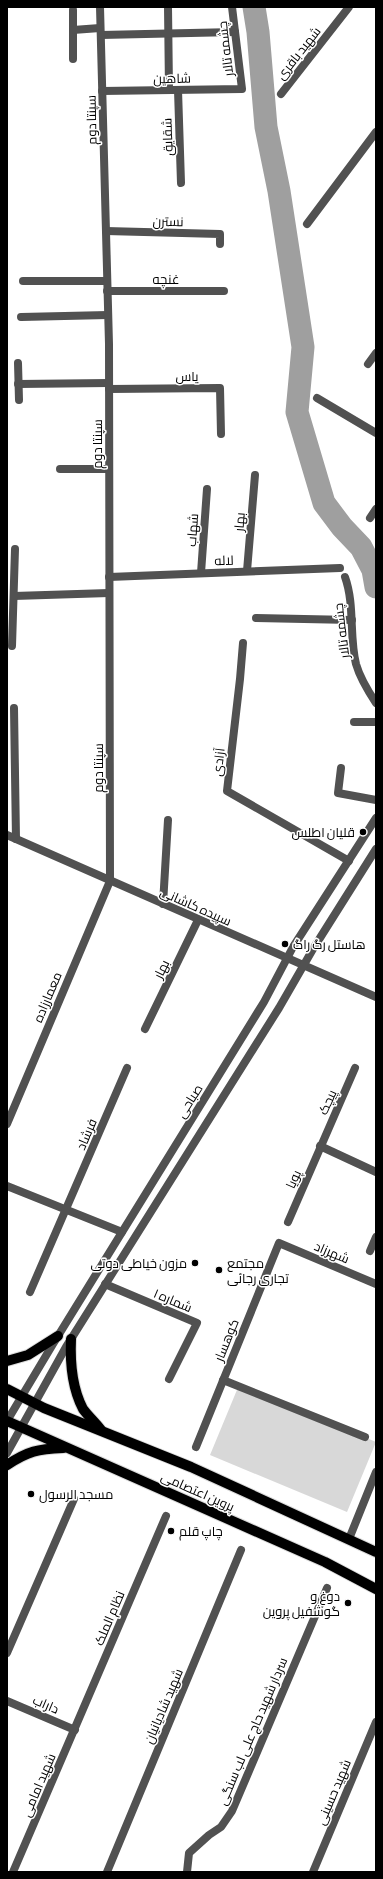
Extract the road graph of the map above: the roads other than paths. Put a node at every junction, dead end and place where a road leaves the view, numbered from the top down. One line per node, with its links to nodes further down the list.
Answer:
1 (100, 7): 7 (street, سپنتا دوم)
2 (168, 7): 9 (street)
3 (232, 7): 8 (street, چشمه تالار)
4 (349, 7): 15 (street, شهید باقری)
5 (73, 10): 6 (street)
6 (72, 30): 7 (street); 10 (street)
7 (101, 32): 9 (street); 14 (street, سپنتا دوم)
8 (235, 32): 9 (street); 11 (street, چشمه تالار)
9 (168, 34): 12 (street)
10 (73, 58)
11 (242, 89): 13 (street, شاهین)
12 (169, 90): 13 (street, شاهین); 14 (street, شاهین)
13 (178, 90): 17 (street, شقایق)
14 (102, 91): 19 (street, سپنتا دوم)
15 (281, 94)
16 (376, 132): 18 (street)
17 (181, 183)
18 (307, 224)
19 (106, 231): 20 (street, نسترن); 22 (street, سپنتا دوم)
20 (220, 244)
21 (22, 281): 22 (street)
22 (107, 281): 23 (street, سپنتا دوم)
23 (107, 291): 24 (street, غنچه); 25 (street, سپنتا دوم)
24 (224, 291)
25 (108, 316): 26 (street); 31 (street, سپنتا دوم)
26 (20, 317)
27 (376, 352): 29 (street)
28 (18, 363): 30 (street)
29 (368, 364)
30 (18, 384): 31 (street); 33 (street)
31 (109, 386): 35 (street, یاس); 37 (street, سپنتا دوم)
32 (317, 398): 34 (street)
33 (19, 400)
34 (376, 433)
35 (222, 434)
36 (60, 469): 37 (street)
37 (109, 470): 46 (street, سپنتا دوم)
38 (255, 475): 44 (street, بهار)
39 (206, 489): 45 (street, شهاب)
40 (376, 509): 41 (street)
41 (370, 518)
42 (15, 549): 49 (street)
43 (340, 568): 44 (street, لاله)
44 (247, 572): 45 (street, لاله)
45 (200, 573): 46 (street, لاله)
46 (109, 577): 48 (street, سپنتا دوم)
47 (345, 577): 51 (street, چشمه تالار)
48 (109, 593): 49 (street); 66 (street, سپنتا دوم)
49 (14, 596): 53 (street)
50 (256, 618): 51 (street)
51 (352, 620): 54 (street, چشمه تالار)
52 (243, 643): 65 (street, آزادی)
53 (12, 646)
54 (376, 702)
55 (14, 708): 63 (street)
56 (354, 722): 57 (street)
57 (376, 722)
58 (341, 768): 59 (street)
59 (376, 800)
60 (376, 818): 65 (street, صباحی)
61 (168, 820): 67 (street)
62 (7, 835): 63 (street, سپیده کاشانی)
63 (16, 839): 66 (street, سپیده کاشانی)
64 (376, 849): 70 (street, صباحی)
65 (349, 861): 69 (street, صباحی)
66 (110, 881): 67 (street, سپیده کاشانی); 75 (street, معمارزاده)
67 (163, 904): 68 (street, سپیده کاشانی)
68 (198, 920): 69 (street, سپیده کاشانی); 72 (street, بهار)
69 (287, 959): 70 (street, سپیده کاشانی); 81 (street, صباحی)
70 (303, 966): 71 (street, سپیده کاشانی); 85 (street, صباحی)
71 (376, 997)
72 (145, 1029)
73 (127, 1068): 79 (street, فرشاد)
74 (355, 1068): 76 (street, پیچک)
75 (7, 1124)
76 (320, 1146): 77 (street); 80 (street, پویا)
77 (376, 1172)
78 (7, 1186): 79 (street)
79 (66, 1210): 81 (street); 87 (street, فرشاد)
80 (288, 1222)
81 (122, 1232): 88 (street, صباحی)
82 (376, 1237): 84 (street)
83 (279, 1243): 86 (street, شهرزاد); 92 (street, کوهسار)
84 (370, 1251)
85 (105, 1284): 89 (street, صباحی); 91 (street, شماره ۱)
86 (376, 1284)
87 (30, 1292)
88 (58, 1336): 90 (main road); 94 (street, صباحی)
89 (71, 1339): 95 (street, صباحی); 98 (main road)
90 (7, 1361)
91 (169, 1379)
92 (223, 1380): 99 (street); 100 (street, کوهسار)
93 (7, 1389): 94 (main road, پروین اعتصامی)
94 (21, 1396): 95 (main road, پروین اعتصامی); 96 (street, صباحی)
95 (34, 1403): 97 (street, صباحی); 98 (main road, پروین اعتصامی)
96 (7, 1421): 97 (main road, پروین اعتصامی)
97 (21, 1428): 101 (main road, پروین اعتصامی); 102 (street, صباحی)
98 (102, 1432): 107 (main road, پروین اعتصامی)
99 (365, 1437)
100 (196, 1447)
101 (66, 1448): 103 (main road); 111 (main road, پروین اعتصامی)
102 (7, 1453)
103 (7, 1465)
104 (376, 1472): 107 (street)
105 (74, 1499): 112 (street)
106 (166, 1516): 115 (street, نظام الملک)
107 (348, 1539): 109 (main road, پروین اعتصامی)
108 (241, 1550): 117 (street, شهید شادیانیان)
109 (376, 1552)
110 (327, 1588): 118 (street, سردار شهید حاج علی لب سنگی)
111 (376, 1589)
112 (7, 1653)
113 (7, 1701): 115 (street, داراب)
114 (376, 1722): 119 (street, شهید حسینی)
115 (74, 1730): 116 (street, شهید امامی)
116 (13, 1872)
117 (107, 1872)
118 (187, 1872)
119 (312, 1872)

